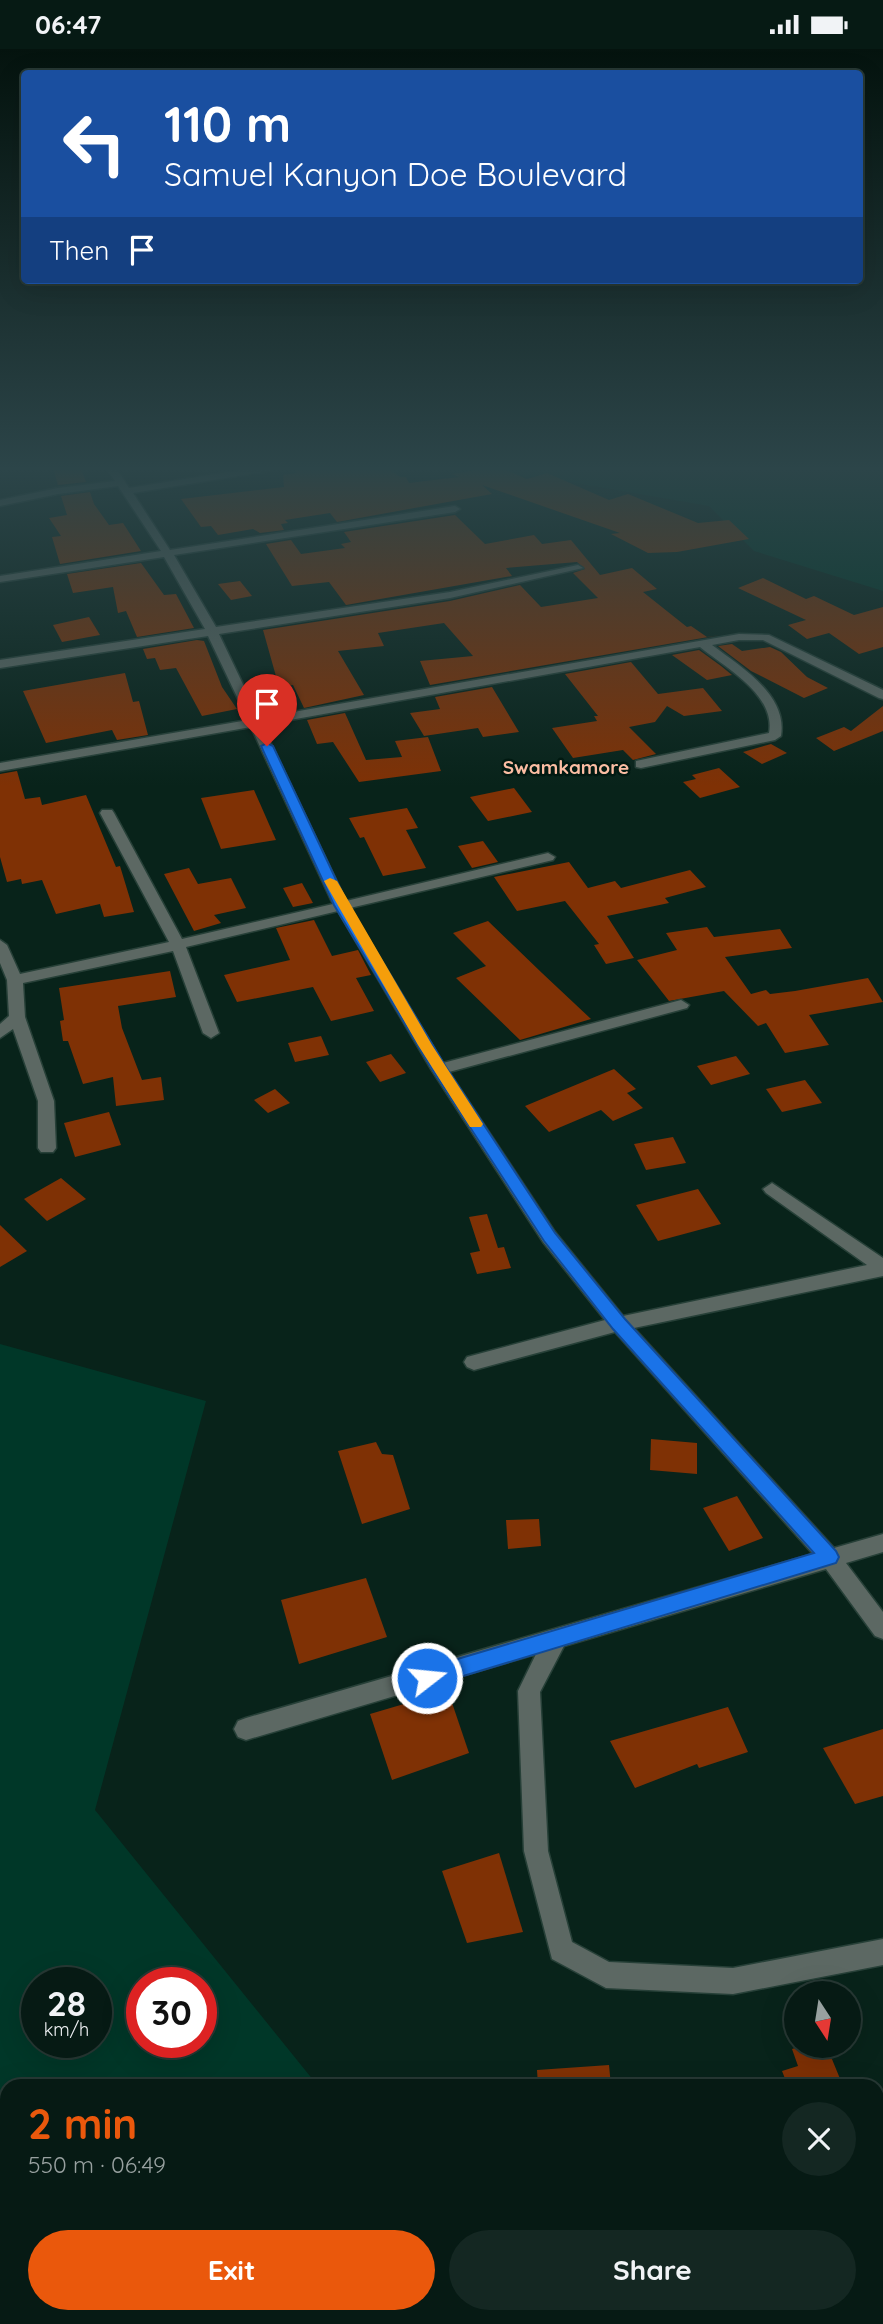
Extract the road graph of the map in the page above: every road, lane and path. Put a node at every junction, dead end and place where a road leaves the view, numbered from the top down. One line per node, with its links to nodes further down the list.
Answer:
1 (33, 574): 4 (street)
2 (180, 574): 5 (street)
3 (548, 574): 5 (street)
4 (0, 579)
5 (213, 633): 7 (street); 9 (street)
6 (703, 644): 8 (street); 9 (street); 10 (street)
7 (0, 664)
8 (883, 695)
9 (256, 724): 11 (street); 14 (street)
10 (641, 764)
11 (0, 767)
12 (107, 813): 16 (street)
13 (548, 856): 14 (street)
14 (341, 905): 16 (street); 22 (street)
15 (0, 945): 17 (street)
16 (178, 945): 17 (street); 21 (street)
17 (15, 980): 19 (street)
18 (681, 1005): 22 (street)
19 (17, 1017): 20 (street); 23 (street)
20 (0, 1033)
21 (211, 1033)
22 (439, 1069): 26 (street)
23 (47, 1149)
24 (772, 1189): 25 (street)
25 (883, 1268): 26 (street)
26 (619, 1324): 27 (street); 29 (street)
27 (474, 1362)
28 (883, 1543): 29 (street)
29 (829, 1557): 30 (street); 31 (street)
30 (883, 1629)
31 (555, 1641): 32 (street); 33 (street)
32 (246, 1729)
33 (883, 1952)

